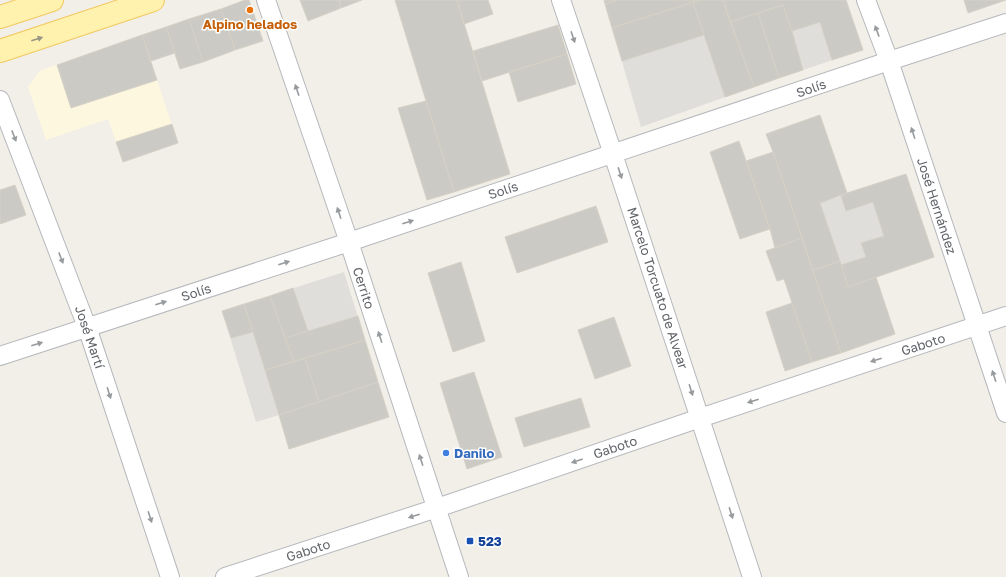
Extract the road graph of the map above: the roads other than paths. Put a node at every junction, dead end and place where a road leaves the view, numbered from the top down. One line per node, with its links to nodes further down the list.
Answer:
1 (52, 0): 6 (main road)
2 (153, 0): 8 (main road, one-way to 2)
3 (266, 0): 12 (street, Cerrito, one-way to 3)
4 (561, 0): 11 (street, Marcelo Torcuato de Alvear, one-way to 11)
5 (866, 0): 9 (street, José Hernández, one-way to 5)
6 (0, 17)
7 (1006, 23): 9 (street, Solís)
8 (0, 51)
9 (889, 61): 11 (street, Solís); 14 (street, José Hernández, one-way to 9)
10 (0, 100): 15 (street, José Martí, one-way to 15)
11 (613, 154): 12 (street, Solís, one-way to 11); 18 (street, Marcelo Torcuato de Alvear, one-way to 18)
12 (349, 242): 15 (street, Solís, one-way to 12); 19 (street, Cerrito, one-way to 12)
13 (1006, 316): 14 (street, Gaboto)
14 (977, 326): 17 (street, José Hernández, one-way to 14); 18 (street, Gaboto, one-way to 18)
15 (87, 327): 16 (street, Solís, one-way to 15); 20 (street, José Martí, one-way to 20)
16 (0, 356)
17 (1006, 413)
18 (700, 418): 19 (street, Gaboto, one-way to 19); 23 (street, Marcelo Torcuato de Alvear, one-way to 23)
19 (437, 508): 21 (street, Gaboto, one-way to 21); 22 (street, Cerrito)
20 (170, 577)
21 (225, 577)
22 (459, 577)
23 (752, 577)

